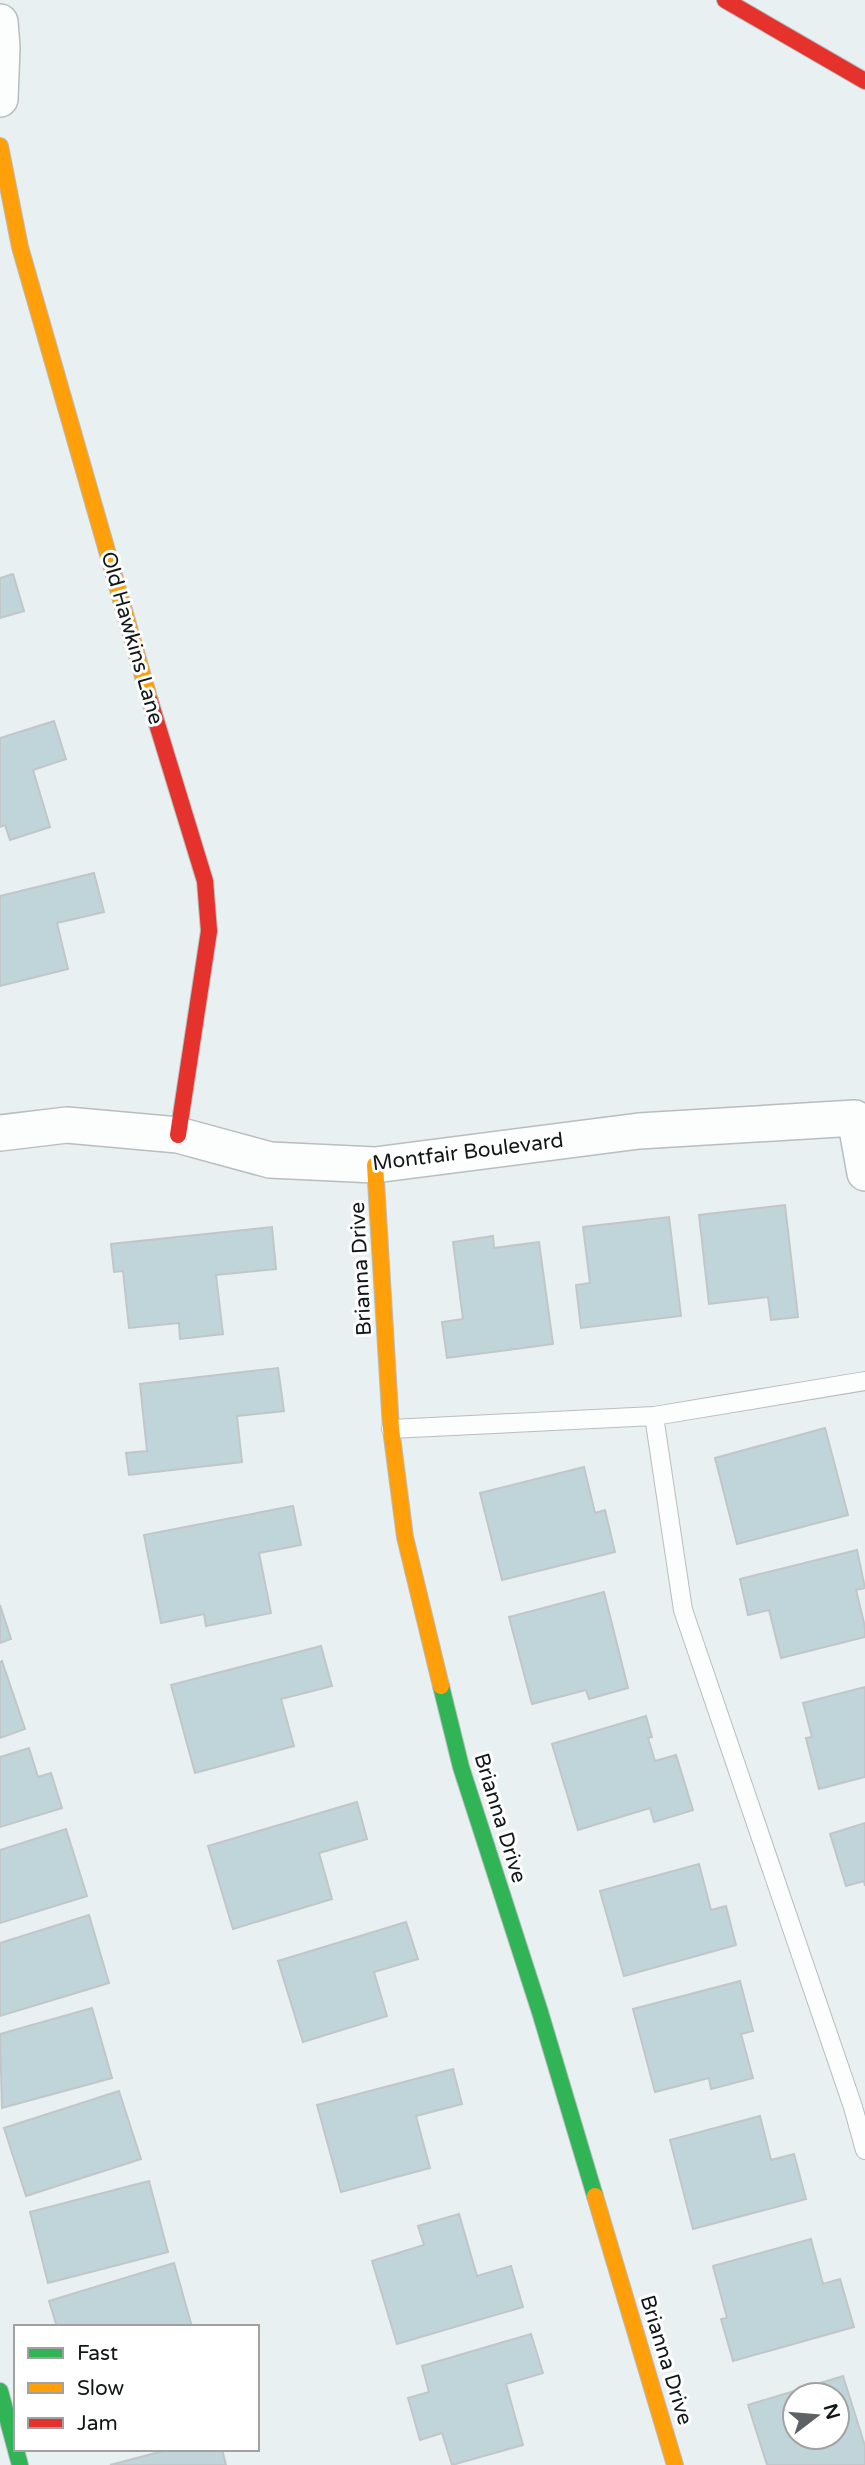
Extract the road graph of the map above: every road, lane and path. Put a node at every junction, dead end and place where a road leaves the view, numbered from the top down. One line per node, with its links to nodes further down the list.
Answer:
1 (730, 1): 3 (street)
2 (0, 22): 4 (street)
3 (865, 81)
4 (0, 99)
5 (0, 146): 8 (street, Old Hawkins Lane)
6 (860, 1117): 9 (street, Montfair Boulevard); 10 (street)
7 (0, 1133): 8 (street, Montfair Boulevard)
8 (178, 1135): 9 (street, Montfair Boulevard)
9 (375, 1166): 13 (street, Brianna Drive)
10 (865, 1173)
11 (865, 1381): 12 (lane)
12 (654, 1416): 13 (lane); 14 (lane)
13 (391, 1429): 17 (street, Brianna Drive)
14 (865, 2150)
15 (0, 2391): 16 (street)
16 (14, 2443)
17 (675, 2465)

